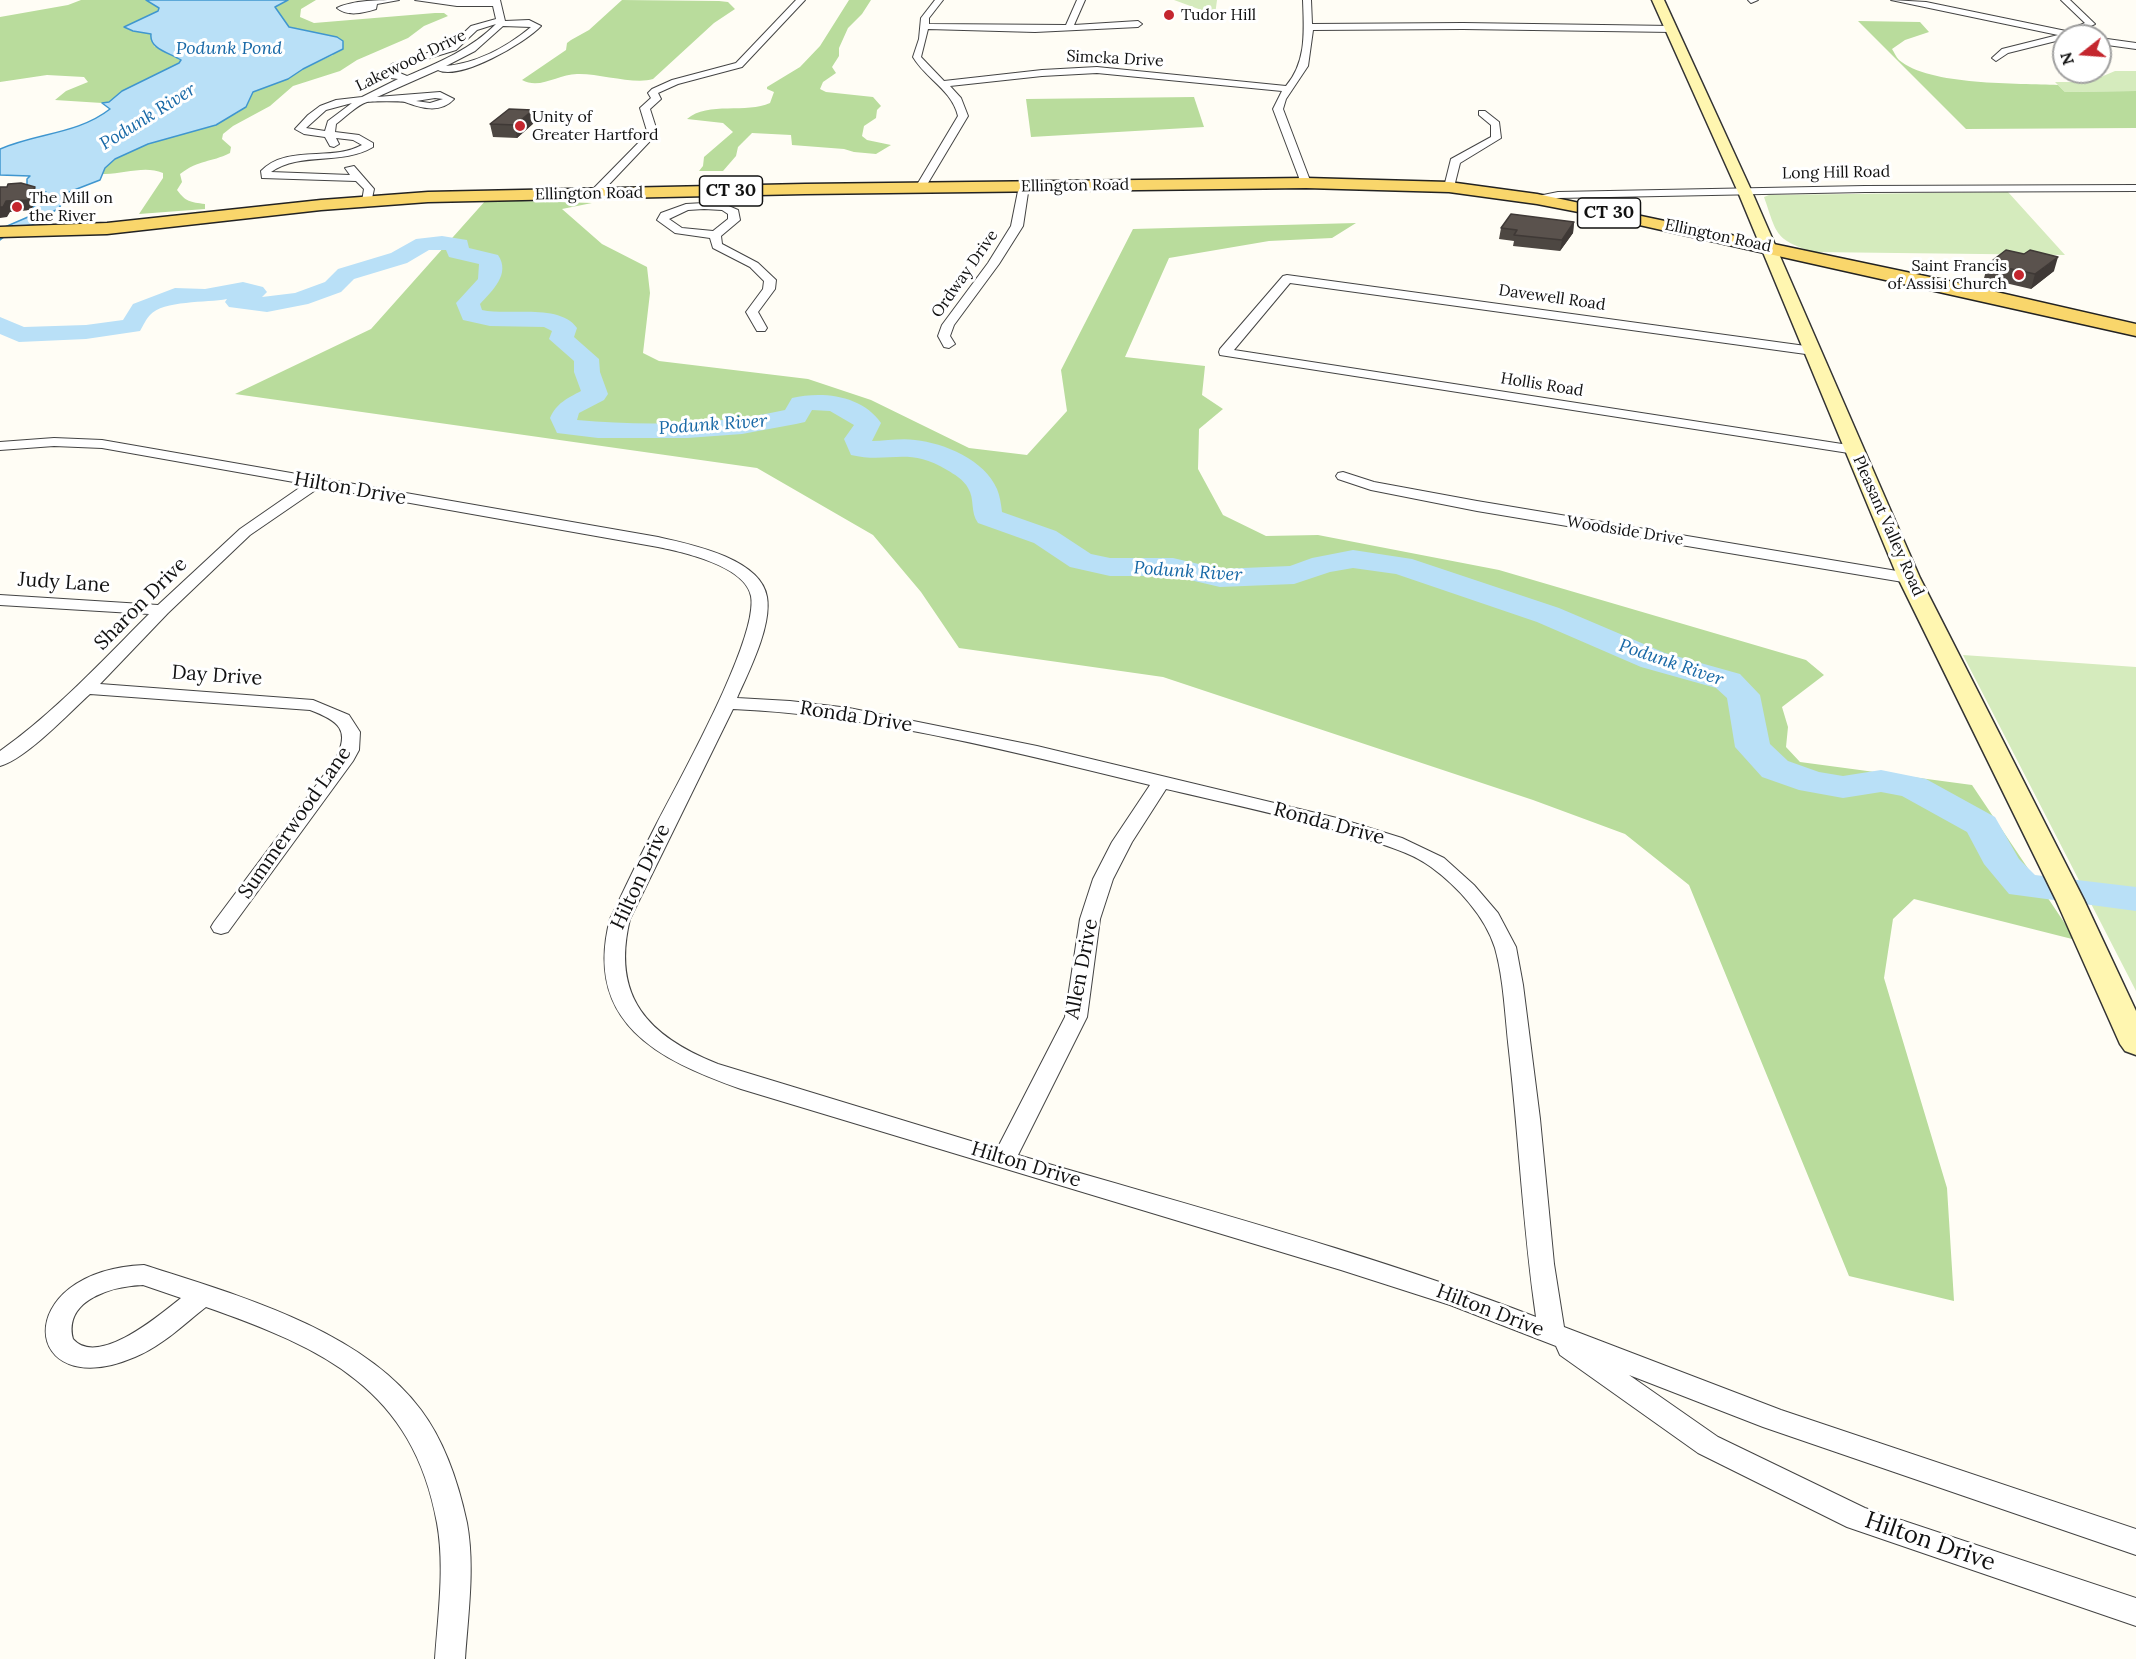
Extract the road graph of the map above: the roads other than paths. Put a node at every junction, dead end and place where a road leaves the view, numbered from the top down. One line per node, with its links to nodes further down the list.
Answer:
1 (395, 0): 11 (street)
2 (419, 0): 10 (street, Lakewood Drive)
3 (801, 0): 42 (street)
4 (939, 0): 15 (street)
5 (1081, 0): 17 (street)
6 (1307, 0): 16 (street)
7 (1658, 0): 18 (main road, Pleasant Valley Road)
8 (1895, 0): 19 (street)
9 (2065, 0): 14 (street)
10 (496, 1): 12 (street, Lakewood Drive)
11 (373, 4)
12 (501, 22): 23 (street); 24 (street, Lakewood Drive); 26 (street)
13 (1138, 24): 17 (street)
14 (2091, 24)
15 (923, 26): 17 (street); 28 (street)
16 (1308, 27): 18 (street); 29 (street)
17 (1070, 28)
18 (1672, 29): 41 (main road, Pleasant Valley Road)
19 (2052, 31)
20 (2052, 40): 25 (street)
21 (2112, 43): 22 (street)
22 (2136, 46)
23 (453, 48): 24 (street); 27 (street)
24 (470, 49): 26 (street, Lakewood Drive)
25 (1996, 58)
26 (433, 69): 27 (street, Lakewood Drive)
27 (410, 79): 30 (street, Lakewood Drive)
28 (942, 84): 29 (street, Simcka Drive); 39 (street)
29 (1286, 89): 36 (street)
30 (365, 99): 31 (street); 33 (street, Lakewood Drive); 33 (street)
31 (410, 99)
32 (1482, 113): 38 (street)
33 (330, 135): 34 (street); 34 (street)
34 (339, 156): 35 (street); 35 (street)
35 (359, 178): 45 (street)
36 (1305, 183): 37 (main road, Ellington Road / CT 30); 38 (main road, Ellington Road / CT 30)
37 (1024, 186): 39 (main road, Ellington Road / CT 30); 51 (street, Ordway Drive)
38 (1449, 187): 43 (main road, Ellington Road / CT 30)
39 (920, 188): 44 (main road, Ellington Road / CT 30)
40 (2136, 188): 41 (street, Long Hill Road)
41 (1745, 192): 43 (street, Long Hill Road); 48 (main road, Pleasant Valley Road)
42 (594, 194): 44 (main road, Ellington Road / CT 30); 45 (main road, Ellington Road / CT 30)
43 (1537, 198): 48 (main road, Ellington Road / CT 30)
44 (704, 199): 47 (street); 47 (street)
45 (367, 201): 46 (main road, Ellington Road / CT 30)
46 (8, 232)
47 (715, 235): 49 (street)
48 (1768, 247): 50 (main road, Ellington Road / CT 30); 52 (main road, Pleasant Valley Road)
49 (761, 328)
50 (2136, 330)
51 (949, 344)
52 (1813, 351): 53 (street, Davewell Road); 55 (main road, Pleasant Valley Road)
53 (1225, 352): 55 (street, Hollis Road)
54 (0, 446): 57 (street, Hilton Drive)
55 (1855, 450): 58 (main road, Pleasant Valley Road)
56 (1343, 476): 58 (street, Woodside Drive)
57 (316, 483): 60 (street, Sharon Drive); 62 (street, Hilton Drive)
58 (1909, 578): 67 (main road, Pleasant Valley Road)
59 (0, 600): 60 (street, Judy Lane)
60 (162, 610): 61 (street, Sharon Drive)
61 (86, 688): 63 (street, Day Drive); 64 (street, Sharon Drive)
62 (726, 703): 65 (street, Ronda Drive); 68 (street, Hilton Drive)
63 (342, 718): 66 (street, Summerwood Lane)
64 (0, 760)
65 (1162, 782): 68 (street, Allen Drive); 70 (street, Ronda Drive)
66 (221, 927)
67 (2136, 1044)
68 (1004, 1158): 70 (street, Hilton Drive)
69 (202, 1296): 69 (street); 73 (street)
70 (1552, 1335): 71 (street, Hilton Drive); 72 (street, Hilton Drive)
71 (2136, 1542)
72 (2136, 1612)
73 (450, 1659)

